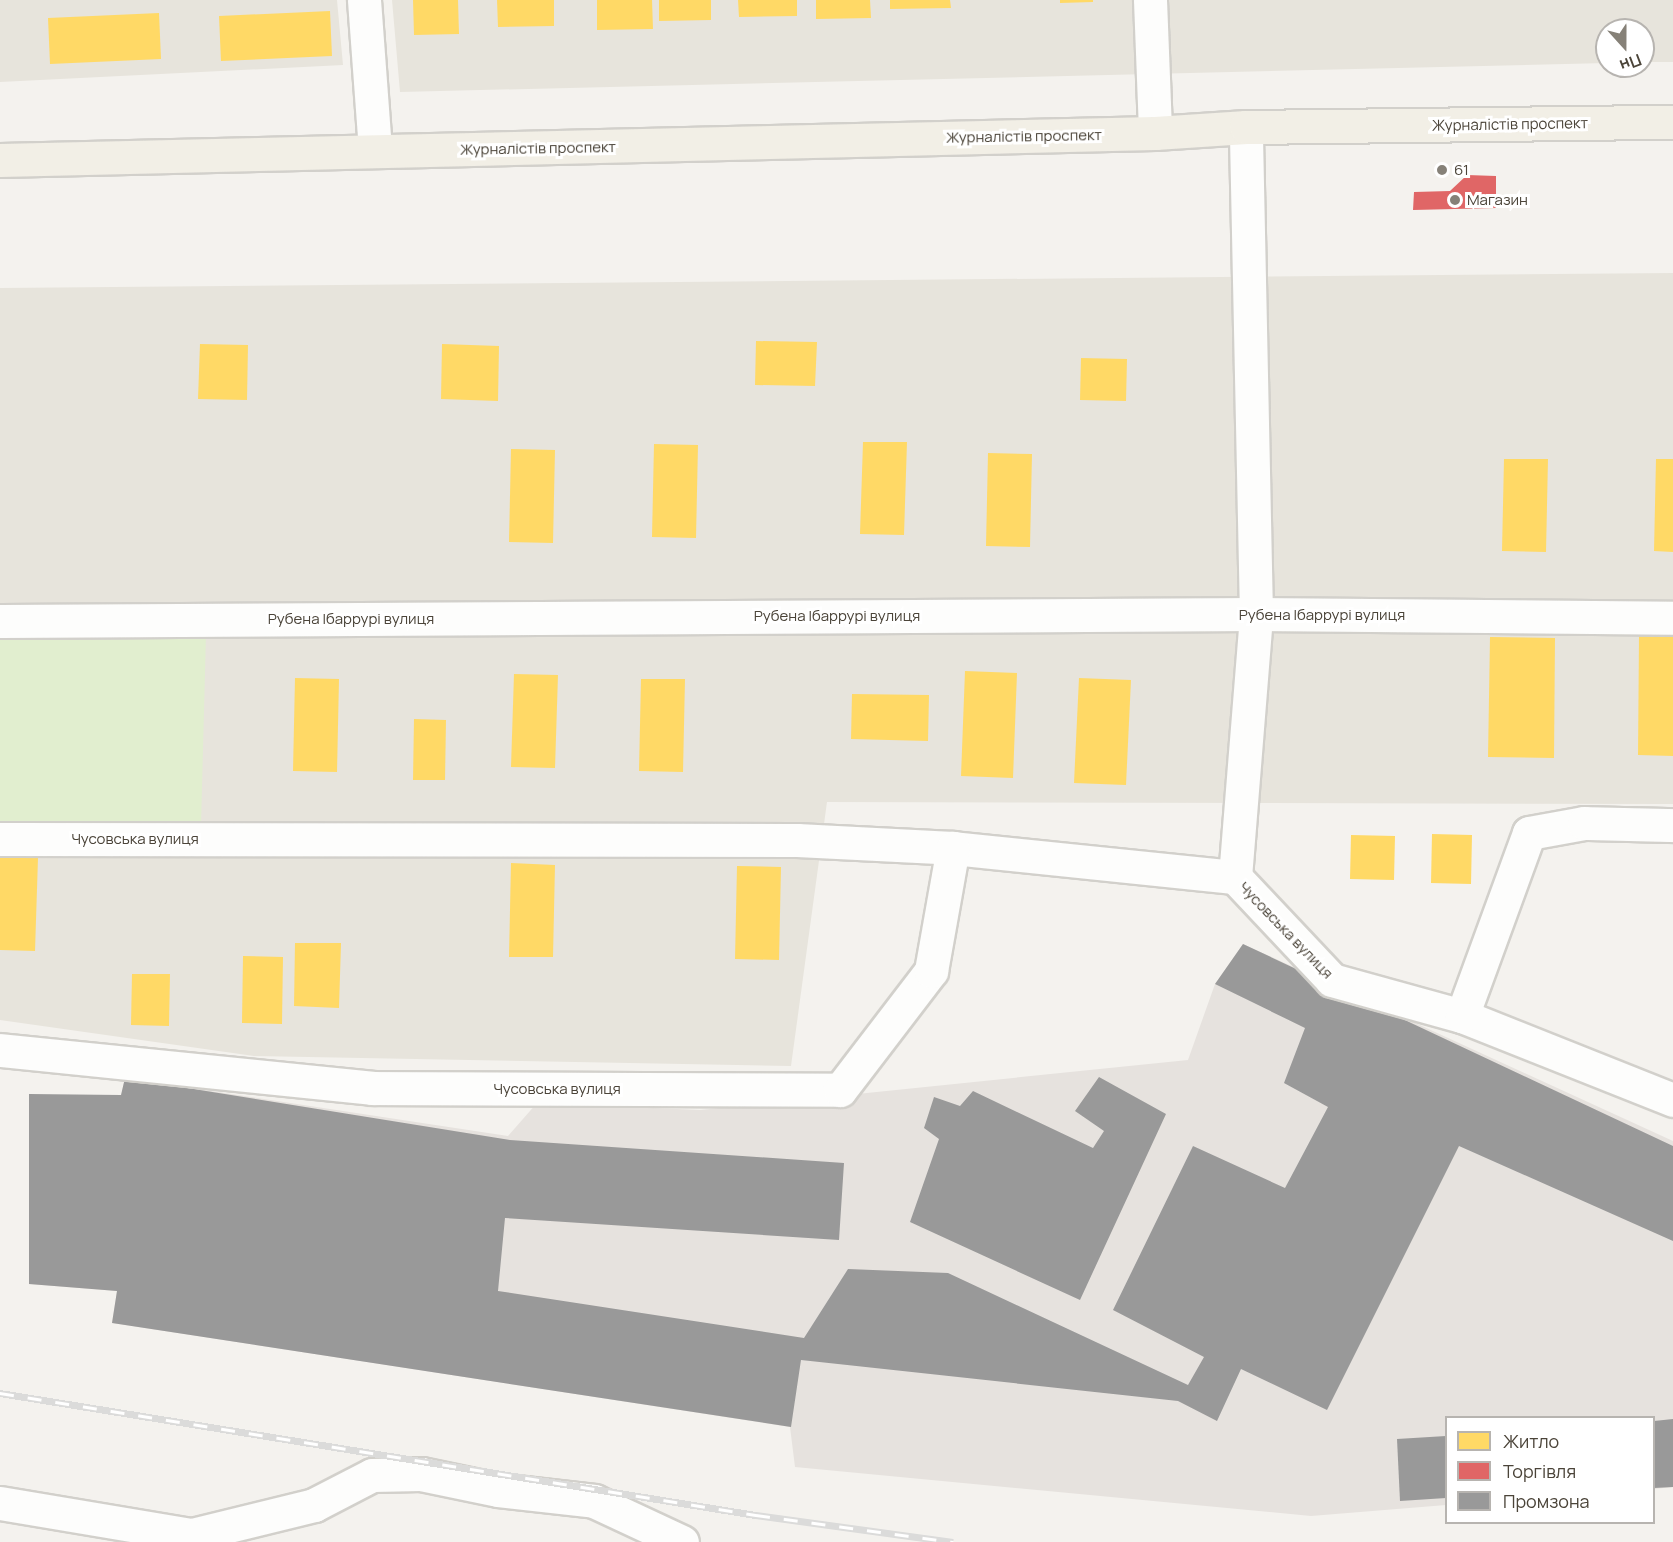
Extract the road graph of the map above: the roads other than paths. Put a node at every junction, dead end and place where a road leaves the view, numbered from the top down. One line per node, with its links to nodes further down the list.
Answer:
1 (364, 0): 6 (street)
2 (1150, 0): 5 (street)
3 (1673, 122): 4 (main road, Журналістів проспект)
4 (1246, 127): 5 (main road, Журналістів проспект); 8 (street)
5 (1155, 133): 6 (main road, Журналістів проспект)
6 (375, 151): 7 (main road, Журналістів проспект)
7 (0, 160)
8 (1256, 614): 9 (street, Рубена Ібаррурі вулиця); 10 (street, Рубена Ібаррурі вулиця); 14 (street)
9 (1673, 618)
10 (0, 621)
11 (1673, 825): 15 (street)
12 (0, 839): 13 (street, Чусовська вулиця)
13 (953, 848): 14 (street, Чусовська вулиця); 16 (street, Чусовська вулиця)
14 (1234, 877): 15 (street, Чусовська вулиця)
15 (1462, 1016): 17 (street, Чусовська вулиця)
16 (0, 1050)
17 (1673, 1100)
18 (0, 1503): 19 (street)
19 (682, 1542)

